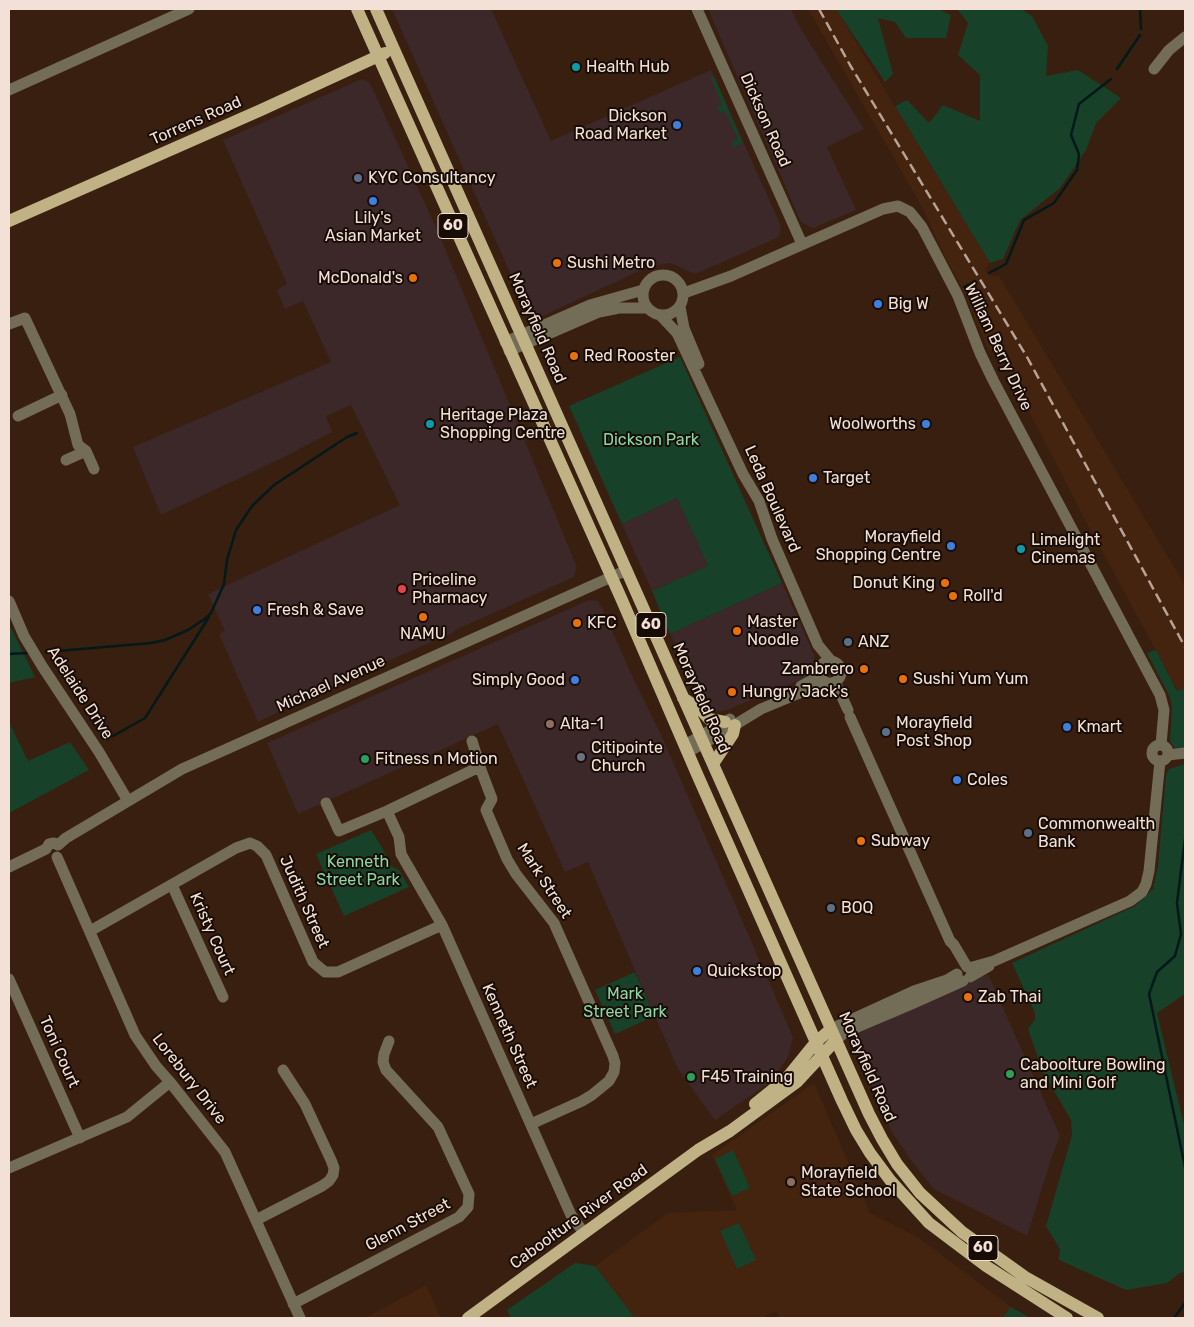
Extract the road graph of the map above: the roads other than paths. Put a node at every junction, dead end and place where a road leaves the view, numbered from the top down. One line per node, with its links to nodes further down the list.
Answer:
1 (189, 9): 9 (street)
2 (357, 9): 7 (main road, Morayfield Road / 60)
3 (376, 9): 6 (main road, Morayfield Road / 60)
4 (697, 9): 11 (street, Dickson Road)
5 (1185, 37): 8 (street)
6 (394, 49): 7 (main road, Torrens Road); 18 (main road, Morayfield Road / 60)
7 (378, 56): 10 (main road, Torrens Road); 19 (main road, Morayfield Road / 60)
8 (1154, 69)
9 (9, 90)
10 (9, 221)
11 (802, 244): 13 (street, William Berry Drive); 35 (street, William Berry Drive)
12 (643, 290): 13 (street); 15 (street); 18 (street)
13 (684, 293): 14 (street)
14 (680, 306): 16 (street); 21 (street, Leda Boulevard)
15 (647, 308): 16 (street); 18 (street)
16 (660, 315): 21 (street, Leda Boulevard)
17 (9, 324): 20 (street)
18 (524, 339): 19 (street); 26 (main road, Morayfield Road / 60)
19 (507, 347): 27 (main road, Morayfield Road / 60)
20 (62, 395): 22 (street); 23 (street)
21 (707, 395): 29 (street, Leda Boulevard)
22 (18, 416)
23 (86, 451): 24 (street); 25 (street)
24 (66, 460)
25 (94, 469)
26 (627, 570): 27 (street, Michael Avenue); 30 (main road, Morayfield Road / 60)
27 (612, 577): 34 (main road, Morayfield Road / 60); 39 (street, Michael Avenue)
28 (9, 600): 39 (street, Adelaide Drive)
29 (827, 673): 31 (street); 47 (street, Leda Boulevard)
30 (683, 698): 31 (main road); 32 (main road, Morayfield Road / 60)
31 (730, 723): 32 (street); 37 (main road)
32 (702, 740): 34 (street); 37 (main road, Morayfield Road / 60)
33 (472, 741): 38 (street)
34 (686, 748): 52 (main road, Morayfield Road / 60)
35 (1163, 754): 36 (street); 47 (street, William Berry Drive)
36 (1185, 754)
37 (713, 764): 50 (main road, Morayfield Road / 60)
38 (481, 770): 41 (street); 56 (street, Mark Street)
39 (128, 801): 42 (street, Michael Avenue)
40 (326, 803): 41 (street)
41 (387, 811): 45 (street, Kenneth Street)
42 (57, 851): 43 (street); 46 (street, Lorebury Drive)
43 (9, 867)
44 (172, 885): 45 (street, Judith Street); 46 (street, Judith Street); 49 (street, Kristy Court)
45 (442, 925): 56 (street, Kenneth Street)
46 (90, 931): 55 (street, Lorebury Drive)
47 (964, 973): 50 (street, William Berry Drive)
48 (9, 979): 57 (street, Toni Court)
49 (223, 997)
50 (834, 1035): 52 (main road, Caboolture River Road); 53 (main road, Caboolture River Road); 66 (main road, Morayfield Road / 60)
51 (389, 1041): 62 (street, Glenn Street)
52 (816, 1042): 53 (main road, Morayfield Road / 60); 58 (main road, Caboolture River Road)
53 (822, 1056): 58 (main road, Caboolture River Road); 65 (main road, Morayfield Road / 60)
54 (283, 1070): 60 (street)
55 (170, 1082): 57 (street); 60 (street, Lorebury Drive)
56 (531, 1124): 61 (street, Kenneth Street)
57 (80, 1138): 59 (street)
58 (708, 1142): 61 (main road, Caboolture River Road)
59 (9, 1168)
60 (256, 1220): 62 (street, Lorebury Drive)
61 (584, 1233): 64 (main road, Caboolture River Road)
62 (293, 1304): 63 (street, Lorebury Drive)
63 (300, 1318)
64 (468, 1318)
65 (1067, 1318)
66 (1098, 1318)

